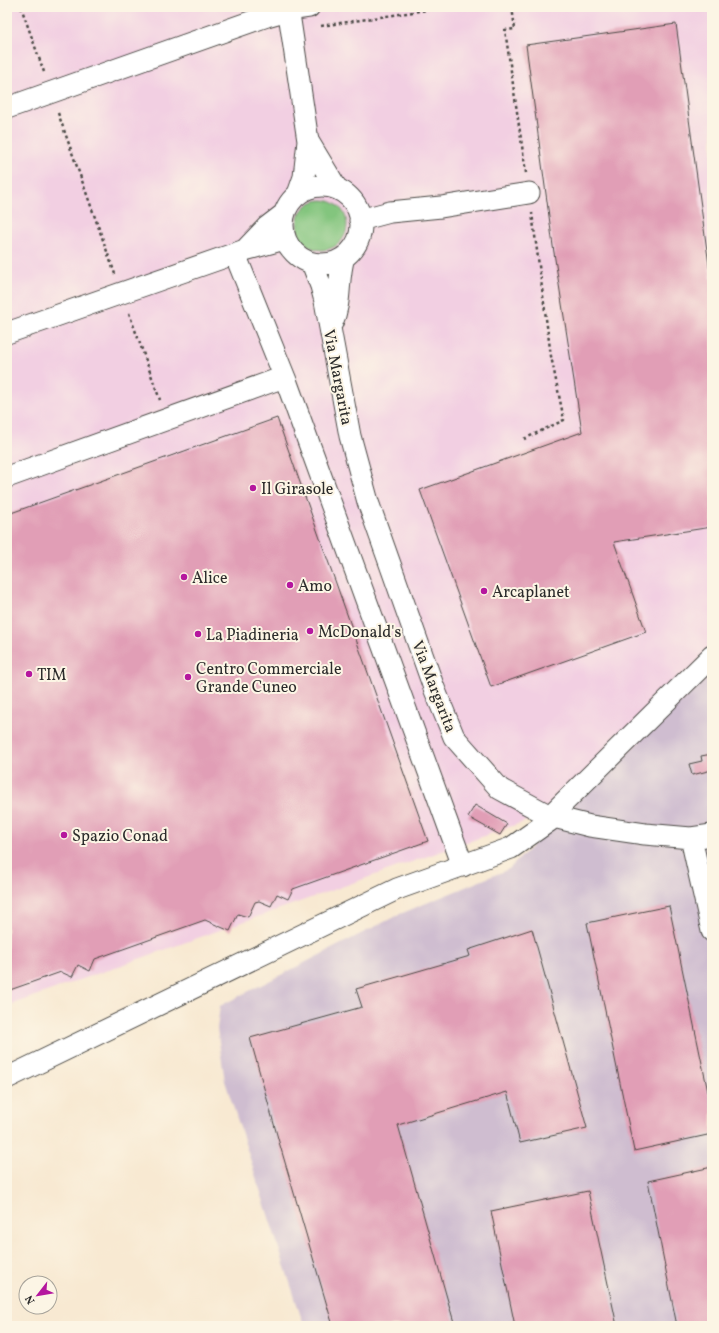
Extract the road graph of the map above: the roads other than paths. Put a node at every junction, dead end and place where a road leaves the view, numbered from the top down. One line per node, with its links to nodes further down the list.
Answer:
1 (309, 7): 2 (street)
2 (289, 16): 3 (street); 4 (street)
3 (7, 108)
4 (308, 141): 5 (street); 7 (street)
5 (337, 189): 7 (street); 8 (street)
6 (529, 193): 8 (street)
7 (298, 194): 9 (street)
8 (357, 212): 12 (street)
9 (284, 214): 10 (street); 11 (street)
10 (285, 239): 11 (street); 13 (street)
11 (240, 252): 15 (street); 16 (street)
12 (344, 257): 13 (street); 14 (street)
13 (312, 263): 14 (street, Via Margarita)
14 (330, 327): 19 (street, Via Margarita)
15 (7, 333)
16 (284, 377): 17 (street); 22 (street)
17 (7, 477)
18 (712, 656): 19 (street)
19 (553, 817): 21 (street, Via Margarita); 22 (street)
20 (712, 835): 21 (street, Via Margarita)
21 (691, 838): 23 (street)
22 (463, 866): 24 (street)
23 (712, 931)
24 (7, 1078)

